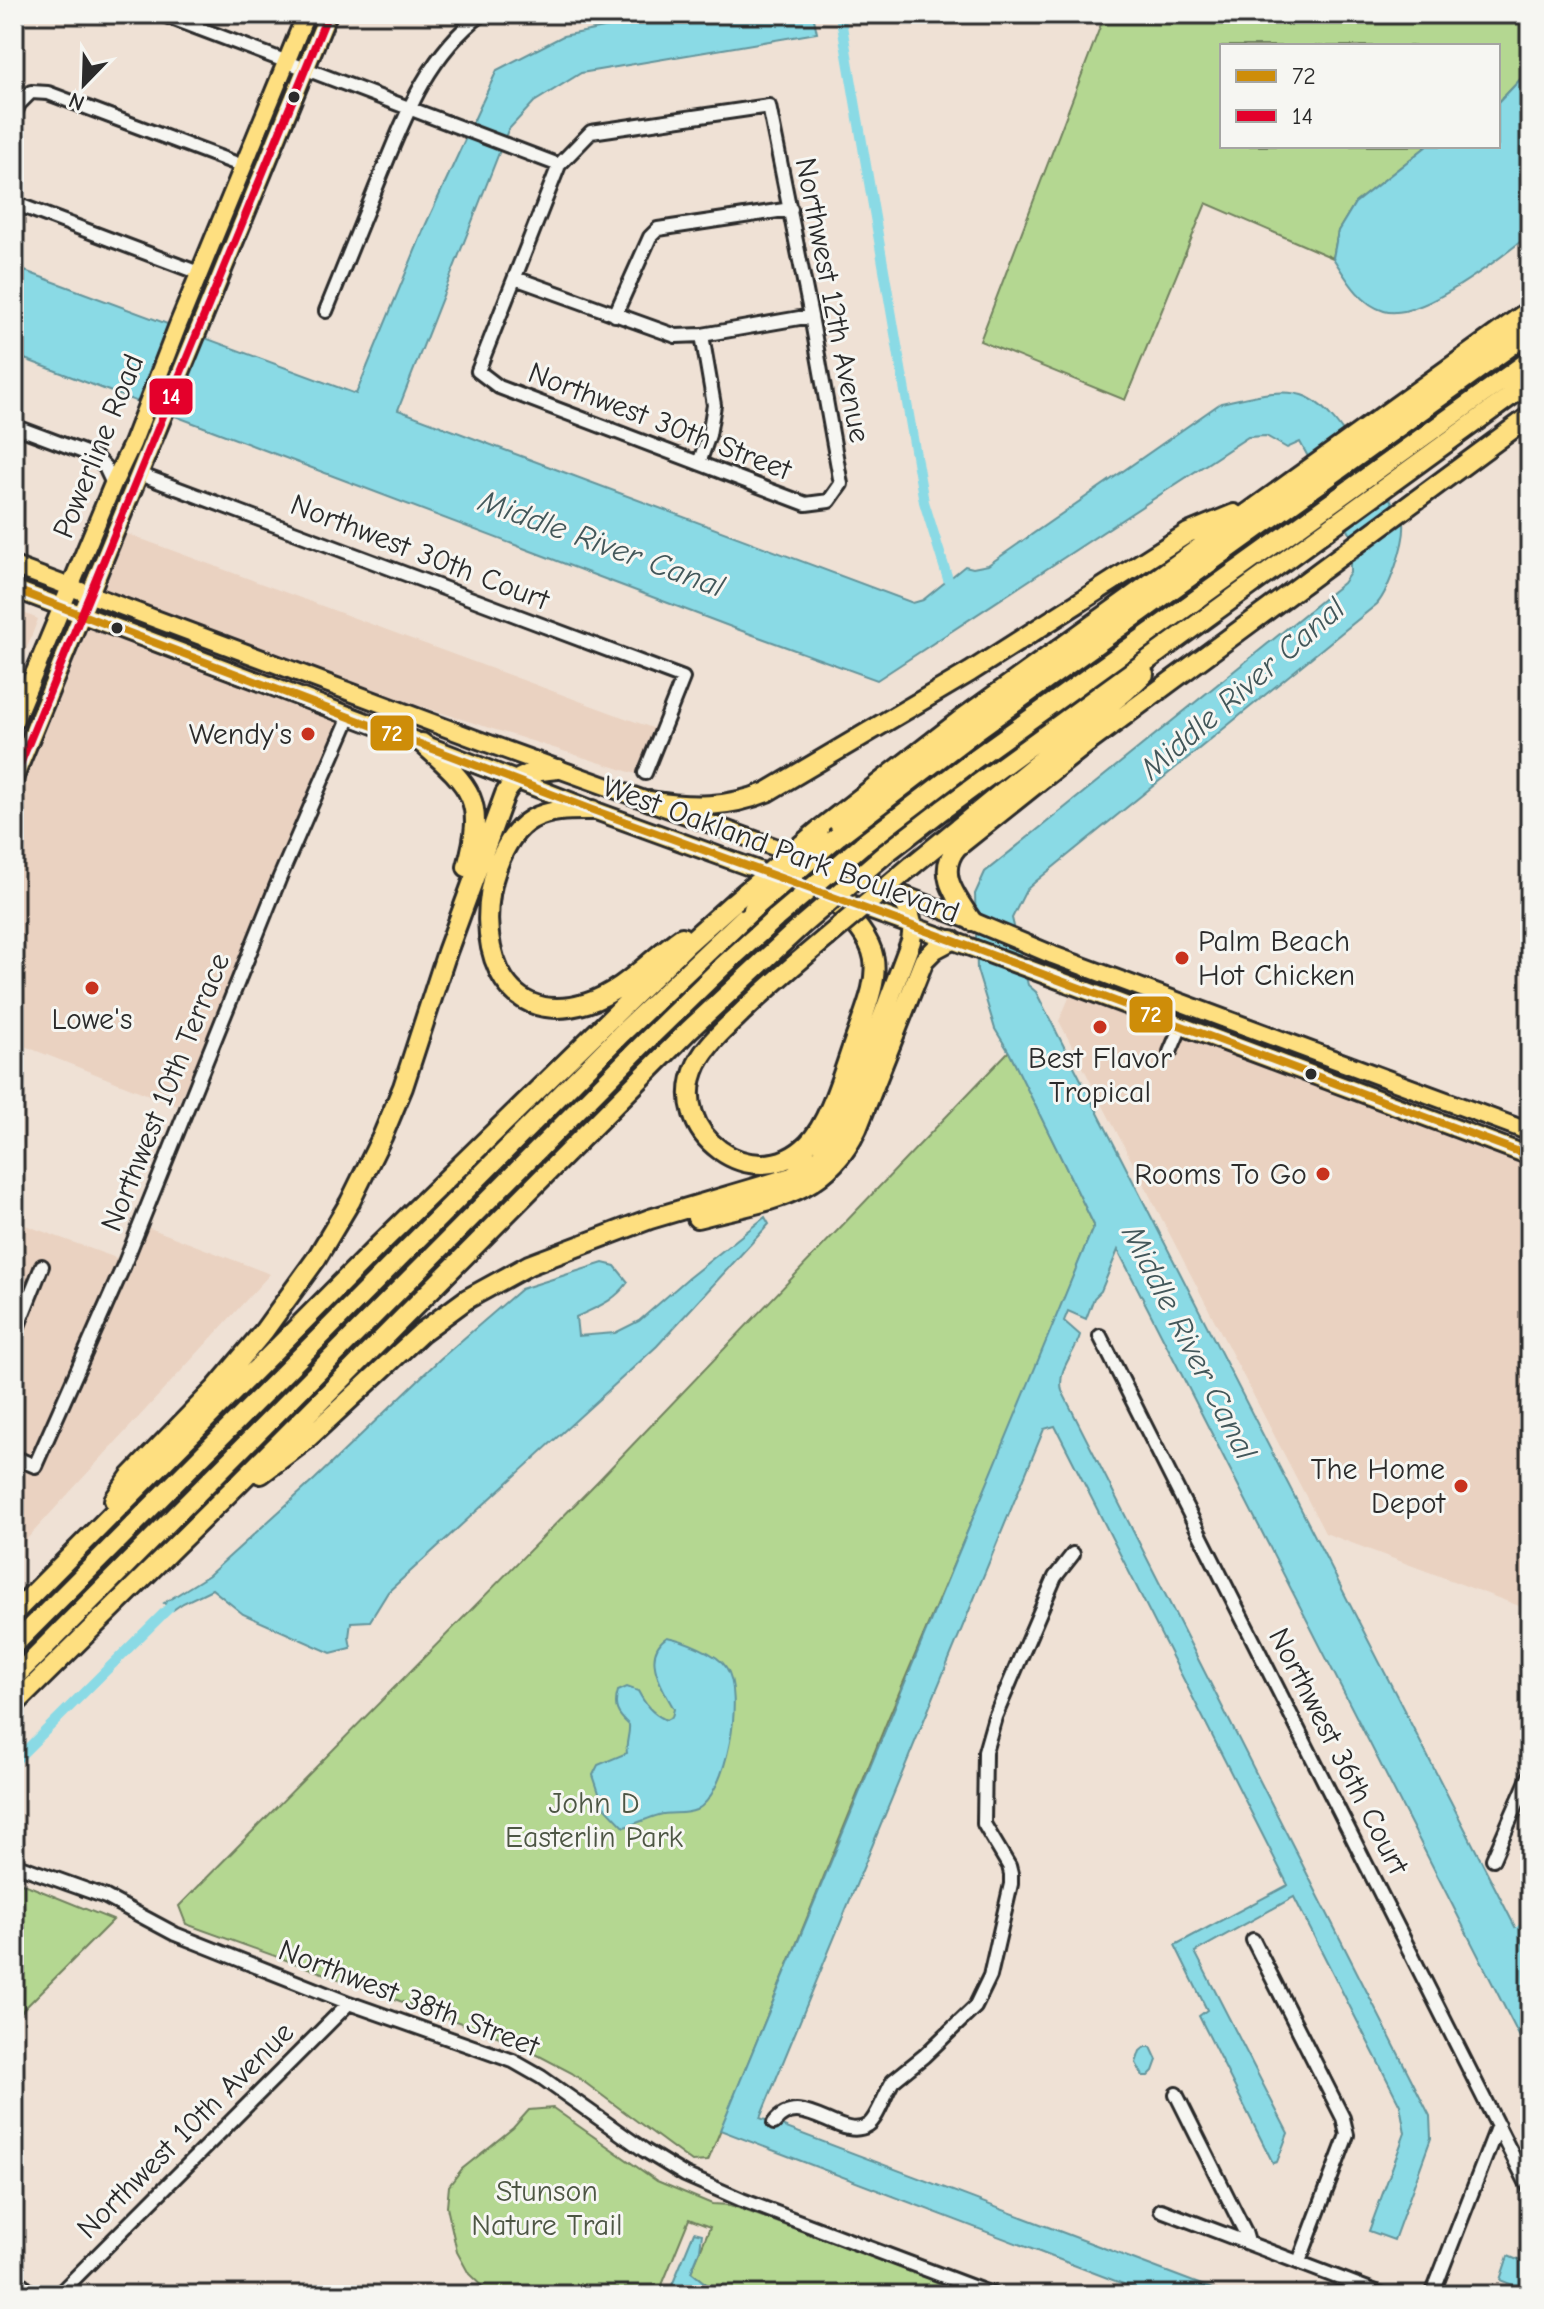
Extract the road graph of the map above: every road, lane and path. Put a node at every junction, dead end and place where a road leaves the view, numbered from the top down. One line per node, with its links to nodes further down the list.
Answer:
1 (161, 14): 5 (street)
2 (306, 14): 5 (main road, Powerline Road)
3 (328, 14): 6 (main road, Powerline Road)
4 (482, 14): 7 (street)
5 (286, 63): 6 (street); 10 (main road, Powerline Road)
6 (305, 70): 7 (street); 19 (main road, Powerline Road)
7 (408, 108): 9 (street); 16 (street)
8 (14, 115): 10 (street)
9 (559, 165): 12 (street, Northwest 12th Avenue); 14 (street)
10 (243, 166): 13 (main road, Powerline Road)
11 (14, 203): 13 (street)
12 (791, 209): 17 (street); 18 (street, Northwest 12th Avenue)
13 (199, 273): 19 (main road); 26 (main road, Powerline Road)
14 (515, 278): 17 (street); 28 (street, Northwest 30th Street)
15 (1530, 310): 27 (highway)
16 (326, 311)
17 (615, 315): 21 (street)
18 (811, 316): 21 (street); 34 (street, Northwest 12th Avenue)
19 (200, 328): 29 (main road, Powerline Road)
20 (1530, 332): 27 (highway)
21 (702, 335): 28 (street)
22 (1530, 360): 31 (highway)
23 (1530, 382): 31 (highway)
24 (1530, 416): 56 (highway)
25 (14, 426): 32 (street)
26 (132, 444): 29 (main road); 32 (main road, Powerline Road)
27 (1356, 445): 30 (highway)
28 (699, 463): 34 (street, Northwest 30th Street)
29 (139, 474): 39 (main road, Powerline Road); 48 (street, Northwest 30th Court)
30 (1317, 474): 33 (highway); 79 (highway, bridge)
31 (1381, 479): 35 (highway)
32 (113, 484): 37 (main road, Powerline Road)
33 (1266, 500): 51 (highway); 55 (highway, bridge)
34 (829, 501)
35 (1342, 507): 42 (highway); 75 (highway, bridge)
36 (14, 566): 37 (main road, West Oakland Park Boulevard)
37 (70, 587): 39 (main road, West Oakland Park Boulevard); 40 (main road, Powerline Road)
38 (14, 589): 40 (main road, West Oakland Park Boulevard)
39 (90, 595): 41 (main road, Powerline Road); 43 (main road, West Oakland Park Boulevard)
40 (62, 607): 41 (main road, West Oakland Park Boulevard); 45 (main road, Powerline Road)
41 (82, 615): 44 (main road, West Oakland Park Boulevard); 49 (main road, Powerline Road)
42 (1189, 630): 54 (highway, bridge); 71 (highway, bridge)
43 (387, 706): 44 (main road); 47 (main road, West Oakland Park Boulevard)
44 (350, 716): 46 (main road, West Oakland Park Boulevard); 77 (street, Northwest 10th Terrace)
45 (14, 722)
46 (422, 743): 50 (main road, West Oakland Park Boulevard); 59 (highway)
47 (558, 769): 50 (highway); 51 (main road, West Oakland Park Boulevard)
48 (645, 773)
49 (14, 779)
50 (514, 780): 52 (main road, West Oakland Park Boulevard); 59 (highway)
51 (650, 801): 53 (main road, West Oakland Park Boulevard)
52 (593, 810): 54 (main road, West Oakland Park Boulevard); 55 (highway)
53 (895, 891): 56 (main road, West Oakland Park Boulevard); 57 (highway)
54 (829, 896): 57 (main road, West Oakland Park Boulevard)
55 (734, 902): 76 (highway)
56 (972, 921): 60 (main road, West Oakland Park Boulevard)
57 (913, 926): 58 (main road, West Oakland Park Boulevard); 70 (highway)
58 (957, 942): 62 (main road, West Oakland Park Boulevard); 70 (highway)
59 (447, 952): 80 (highway)
60 (1160, 994): 61 (main road, West Oakland Park Boulevard); 62 (main road)
61 (1213, 1015): 62 (main road); 64 (main road, West Oakland Park Boulevard)
62 (1181, 1026): 63 (street); 65 (main road, West Oakland Park Boulevard)
63 (1170, 1052)
64 (1371, 1073): 65 (main road); 66 (main road, West Oakland Park Boulevard)
65 (1340, 1085): 67 (main road, West Oakland Park Boulevard)
66 (1470, 1110): 67 (main road); 68 (main road, West Oakland Park Boulevard)
67 (1441, 1123): 69 (main road, West Oakland Park Boulevard)
68 (1530, 1132)
69 (1530, 1156)
70 (578, 1247): 78 (highway)
71 (464, 1256): 75 (highway); 78 (highway)
72 (42, 1266): 73 (street)
73 (14, 1336)
74 (1100, 1336): 93 (street, Northwest 36th Court)
75 (347, 1343): 84 (highway)
76 (215, 1410): 79 (highway); 80 (highway)
77 (14, 1457)
78 (199, 1522): 85 (highway)
79 (121, 1538): 83 (highway)
80 (79, 1547): 82 (highway)
81 (1073, 1554): 92 (street)
82 (14, 1613)
83 (14, 1645)
84 (14, 1678)
85 (14, 1705)
86 (1530, 1774): 87 (street)
87 (1493, 1859)
88 (14, 1864): 90 (street, Northwest 38th Street)
89 (1253, 1940): 97 (street)
90 (349, 2003): 99 (street, Northwest 38th Street); 101 (street, Northwest 10th Avenue)
91 (1176, 2094): 96 (street)
92 (779, 2125)
93 (1498, 2125): 94 (street, Northwest 36th Court); 104 (street)
94 (1530, 2190)
95 (1161, 2210): 96 (street)
96 (1248, 2242): 97 (street)
97 (1299, 2262): 103 (street)
98 (14, 2276): 100 (street)
99 (975, 2292): 102 (street, Northwest 38th Street)
100 (32, 2295)
101 (58, 2295)
102 (994, 2295)
103 (1384, 2295)
104 (1432, 2295)

